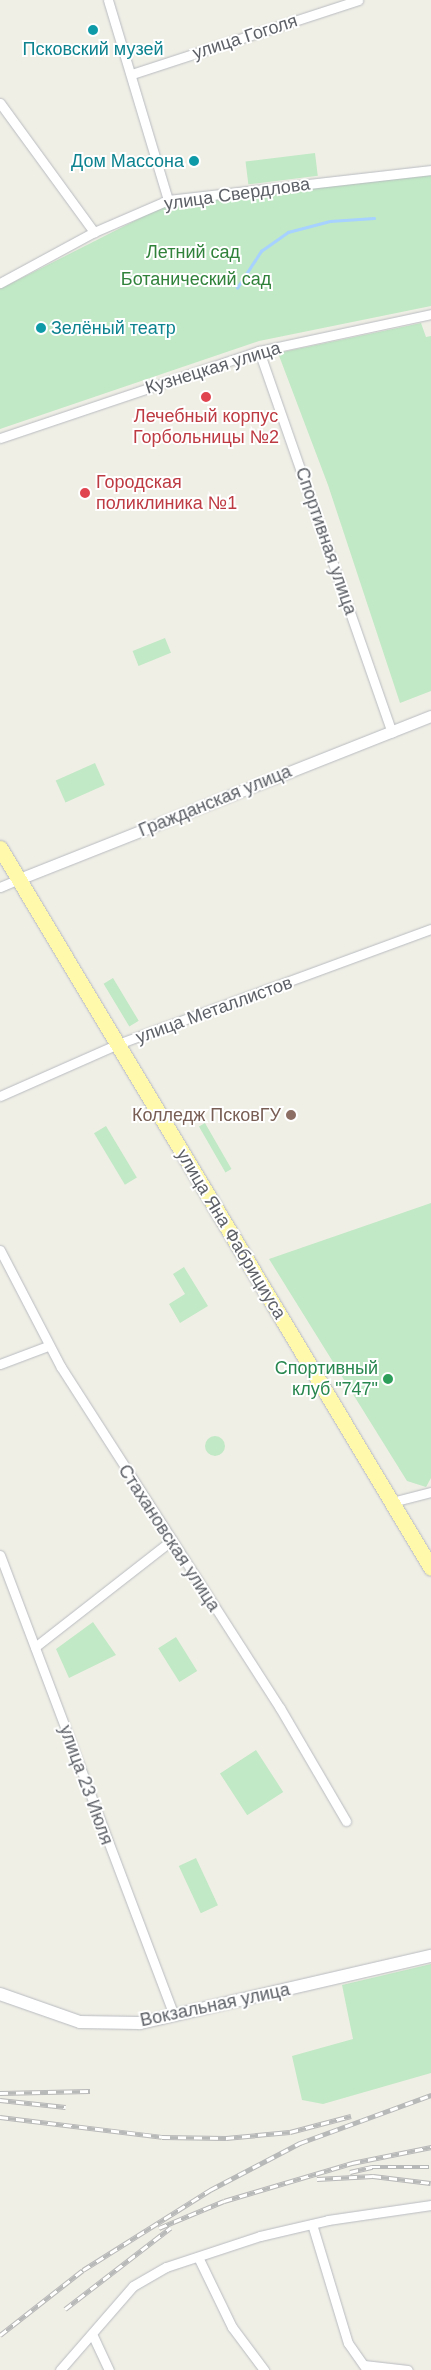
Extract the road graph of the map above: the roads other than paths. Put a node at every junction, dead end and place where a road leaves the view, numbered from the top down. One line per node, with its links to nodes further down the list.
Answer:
1 (108, 0): 3 (street)
2 (358, 0): 3 (street, улица Гоголя)
3 (132, 74): 6 (street)
4 (0, 103): 7 (street)
5 (431, 170): 6 (street, улица Свердлова)
6 (168, 200): 7 (street, улица Свердлова)
7 (94, 232): 8 (street, улица Свердлова)
8 (0, 283)
9 (431, 314): 10 (street, Кузнецкая улица)
10 (259, 351): 11 (street, Кузнецкая улица); 13 (street, Спортивная улица)
11 (0, 438)
12 (431, 716): 13 (street, Гражданская улица)
13 (392, 732): 15 (street, Гражданская улица)
14 (0, 848): 15 (main road, улица Яна Фабрициуса)
15 (19, 879): 16 (street, Гражданская улица); 18 (main road, улица Яна Фабрициуса)
16 (0, 887)
17 (431, 929): 18 (street, улица Металлистов)
18 (118, 1044): 19 (street, улица Металлистов); 24 (main road, улица Яна Фабрициуса)
19 (0, 1096)
20 (0, 1250): 21 (street, Стахановская улица)
21 (48, 1346): 22 (street); 25 (street, Стахановская улица)
22 (0, 1364)
23 (431, 1492): 24 (street)
24 (392, 1502): 27 (main road, улица Яна Фабрициуса)
25 (172, 1540): 28 (street); 29 (street, Стахановская улица)
26 (0, 1555): 28 (street, улица 23 Июля)
27 (431, 1568)
28 (34, 1648): 32 (street, улица 23 Июля)
29 (346, 1821)
30 (431, 1956): 32 (main road, Вокзальная улица)
31 (0, 1994): 32 (main road, Вокзальная улица)
32 (174, 2015)
33 (431, 2205): 34 (street)
34 (312, 2224): 35 (street); 37 (street)
35 (198, 2257): 36 (street); 40 (street)
36 (93, 2336): 38 (street); 39 (street)
37 (365, 2367): 41 (street)
38 (60, 2370)
39 (109, 2370)
40 (264, 2370)
41 (408, 2370)

